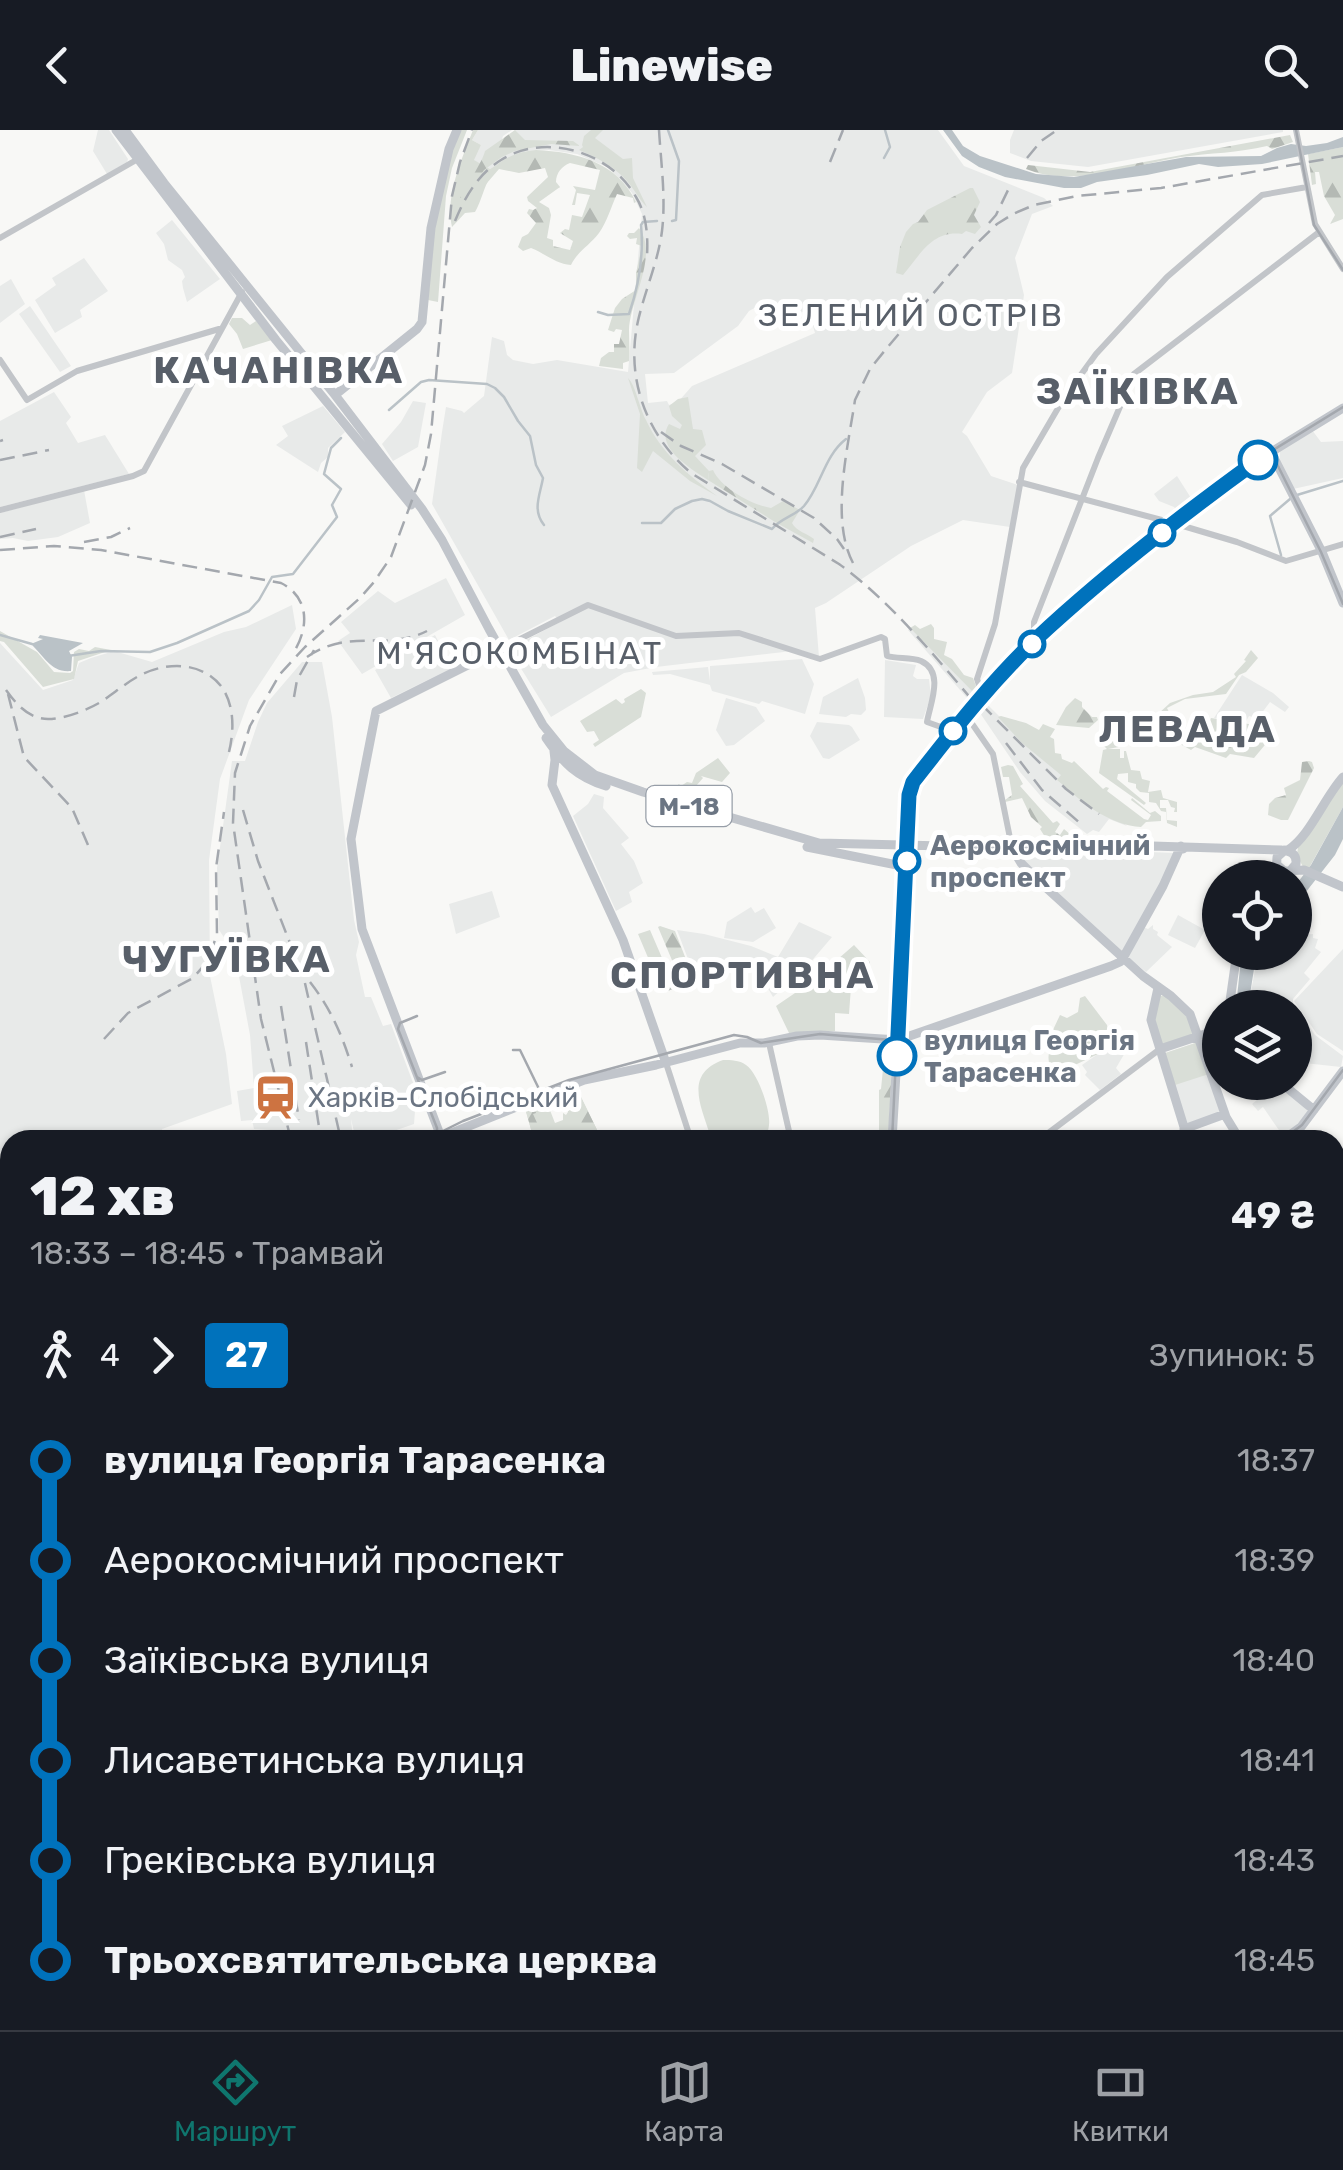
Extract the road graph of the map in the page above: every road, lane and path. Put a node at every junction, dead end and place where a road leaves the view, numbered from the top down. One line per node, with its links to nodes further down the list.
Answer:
1 (116, 130): 5 (main road, М-18)
2 (124, 130): 5 (main road, М-18)
3 (456, 130): 13 (main road)
4 (1296, 131): 6 (street)
5 (140, 157): 8 (street); 10 (main road, М-18)
6 (1307, 187): 7 (street); 16 (street)
7 (1318, 232): 9 (street); 17 (street)
8 (0, 238)
9 (1343, 269)
10 (244, 290): 11 (street); 13 (main road, М-18); 24 (main road, М-18)
11 (221, 329): 12 (street); 18 (street)
12 (0, 360)
13 (334, 395): 24 (main road, М-18)
14 (1343, 408): 15 (main road)
15 (1271, 452): 19 (main road); 21 (main road)
16 (1020, 482): 17 (street); 25 (street)
17 (1082, 497): 19 (street); 23 (street)
18 (0, 510)
19 (1173, 523): 21 (street); 23 (main road)
20 (1343, 544): 21 (street)
21 (1323, 551): 22 (main road)
22 (1343, 603)
23 (1037, 634): 25 (main road)
24 (497, 650): 27 (street); 28 (main road, М-18); 33 (main road, М-18); 54 (main road)
25 (986, 694): 26 (main road)
26 (968, 712): 27 (main road); 36 (street)
27 (952, 730): 33 (main road)
28 (553, 748): 29 (main road, М-18); 31 (main road)
29 (572, 771): 31 (main road); 32 (main road, М-18)
30 (1343, 778): 38 (main road)
31 (554, 789): 49 (main road)
32 (807, 847): 35 (main road, М-18); 35 (main road)
33 (907, 848): 35 (main road, М-18); 36 (main road, М-18); 39 (main road)
34 (1181, 848): 36 (main road, М-18); 37 (main road, М-18); 42 (main road)
35 (838, 852): 39 (main road)
36 (1012, 853): 42 (main road)
37 (1259, 860)
38 (1287, 860)
39 (906, 867): 46 (main road)
40 (1312, 874): 41 (main road, М-18)
41 (1343, 887)
42 (1123, 958): 43 (main road); 46 (main road)
43 (1158, 988): 45 (main road); 48 (main road)
44 (1202, 1035): 45 (main road)
45 (1199, 1036): 48 (main road); 53 (main road)
46 (898, 1040): 47 (main road); 58 (main road)
47 (769, 1043): 49 (main road); 57 (street)
48 (1160, 1049): 59 (street); 60 (main road)
49 (666, 1063): 55 (main road); 56 (street)
50 (1343, 1071): 52 (main road)
51 (1302, 1100): 52 (main road)
52 (1314, 1110): 63 (main road)
53 (1224, 1114): 61 (main road); 62 (main road)
54 (438, 1130)
55 (460, 1130)
56 (688, 1130)
57 (789, 1130)
58 (893, 1130)
59 (1052, 1130)
60 (1184, 1130)
61 (1195, 1130)
62 (1234, 1130)
63 (1296, 1130)

